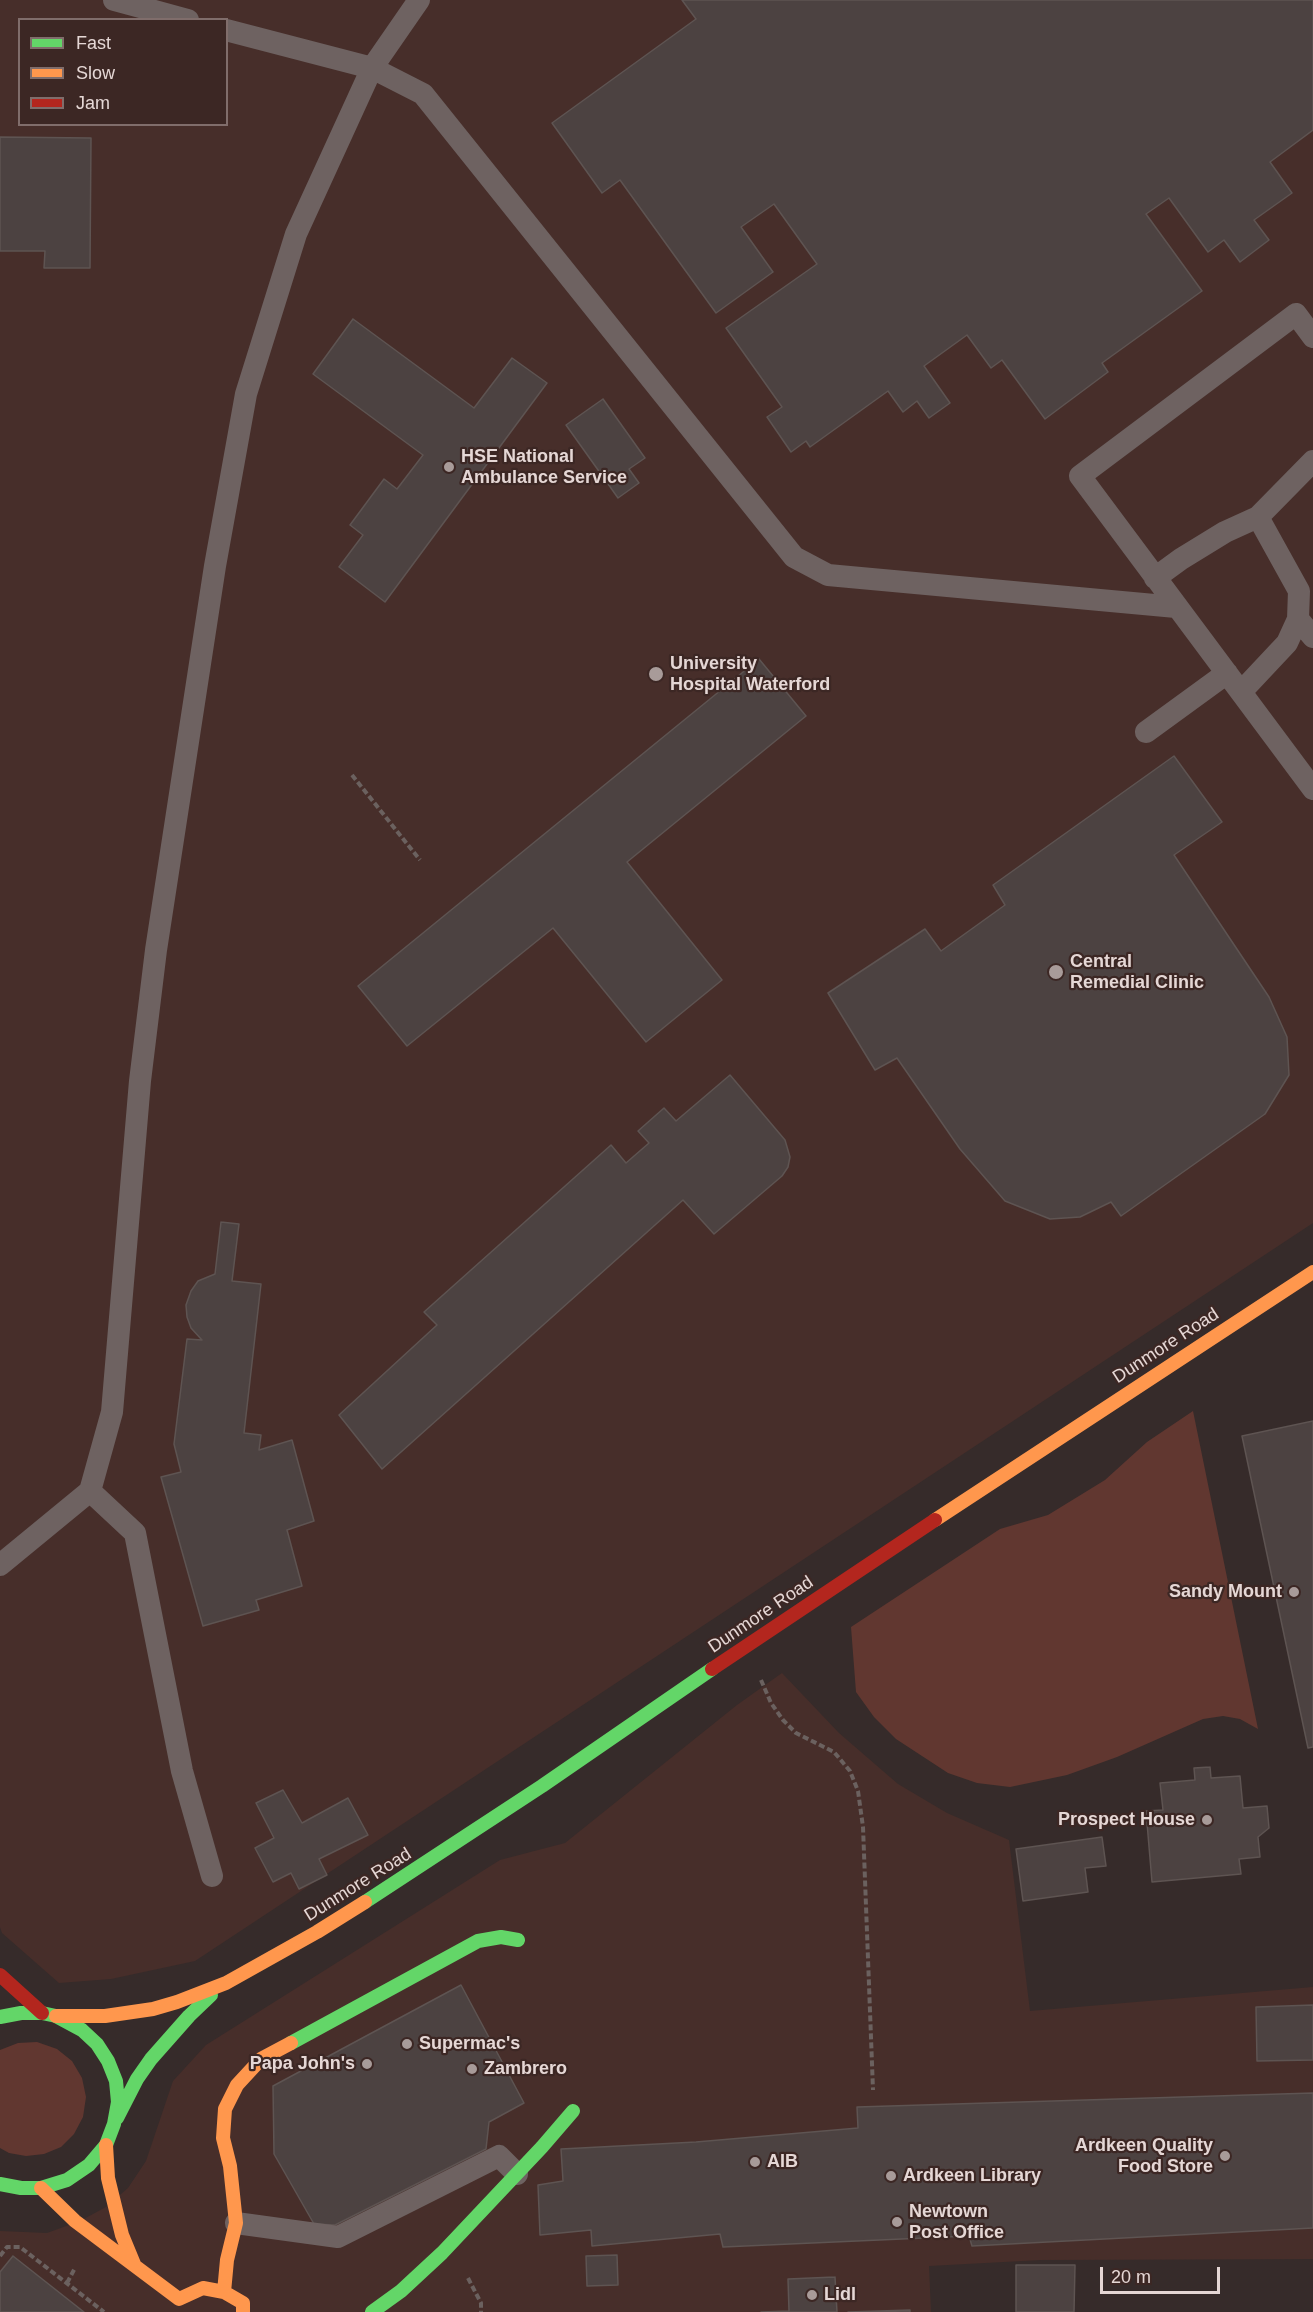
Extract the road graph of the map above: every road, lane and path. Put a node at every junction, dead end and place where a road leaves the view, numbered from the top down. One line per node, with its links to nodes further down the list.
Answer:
1 (114, 0): 3 (lane)
2 (419, 0): 5 (lane)
3 (181, 18)
4 (228, 31): 5 (lane)
5 (372, 68): 10 (lane); 20 (lane)
6 (1310, 326): 9 (lane)
7 (1313, 461): 8 (lane)
8 (1258, 517): 9 (lane); 11 (lane)
9 (1155, 578): 10 (lane)
10 (1176, 607): 13 (lane)
11 (1298, 619): 12 (lane); 14 (lane)
12 (1313, 637)
13 (1227, 673): 14 (lane); 15 (lane)
14 (1241, 692): 17 (lane)
15 (1146, 732)
16 (352, 776): 18 (path)
17 (1313, 789)
18 (420, 860)
19 (1313, 1272): 22 (main road, Dunmore Road)
20 (90, 1491): 21 (lane); 23 (lane)
21 (0, 1565)
22 (739, 1651): 26 (main road, Dunmore Road); 30 (path)
23 (212, 1876)
24 (518, 1940): 37 (main road)
25 (0, 1975): 27 (main road)
26 (226, 1983): 28 (main road, Dunmore Road); 32 (main road, Dunmore Road)
27 (42, 2013): 28 (main road); 29 (main road)
28 (56, 2016): 32 (main road)
29 (0, 2017)
30 (873, 2090)
31 (573, 2110): 34 (main road)
32 (114, 2124): 33 (main road)
33 (106, 2145): 36 (main road); 39 (main road)
34 (517, 2174): 37 (lane); 44 (main road)
35 (0, 2185): 36 (main road)
36 (41, 2188): 39 (main road)
37 (236, 2223): 40 (main road)
38 (0, 2256): 42 (path)
39 (134, 2264): 41 (main road)
40 (224, 2292): 41 (main road); 43 (main road)
41 (176, 2306)
42 (104, 2312)
43 (243, 2312)
44 (372, 2312)

